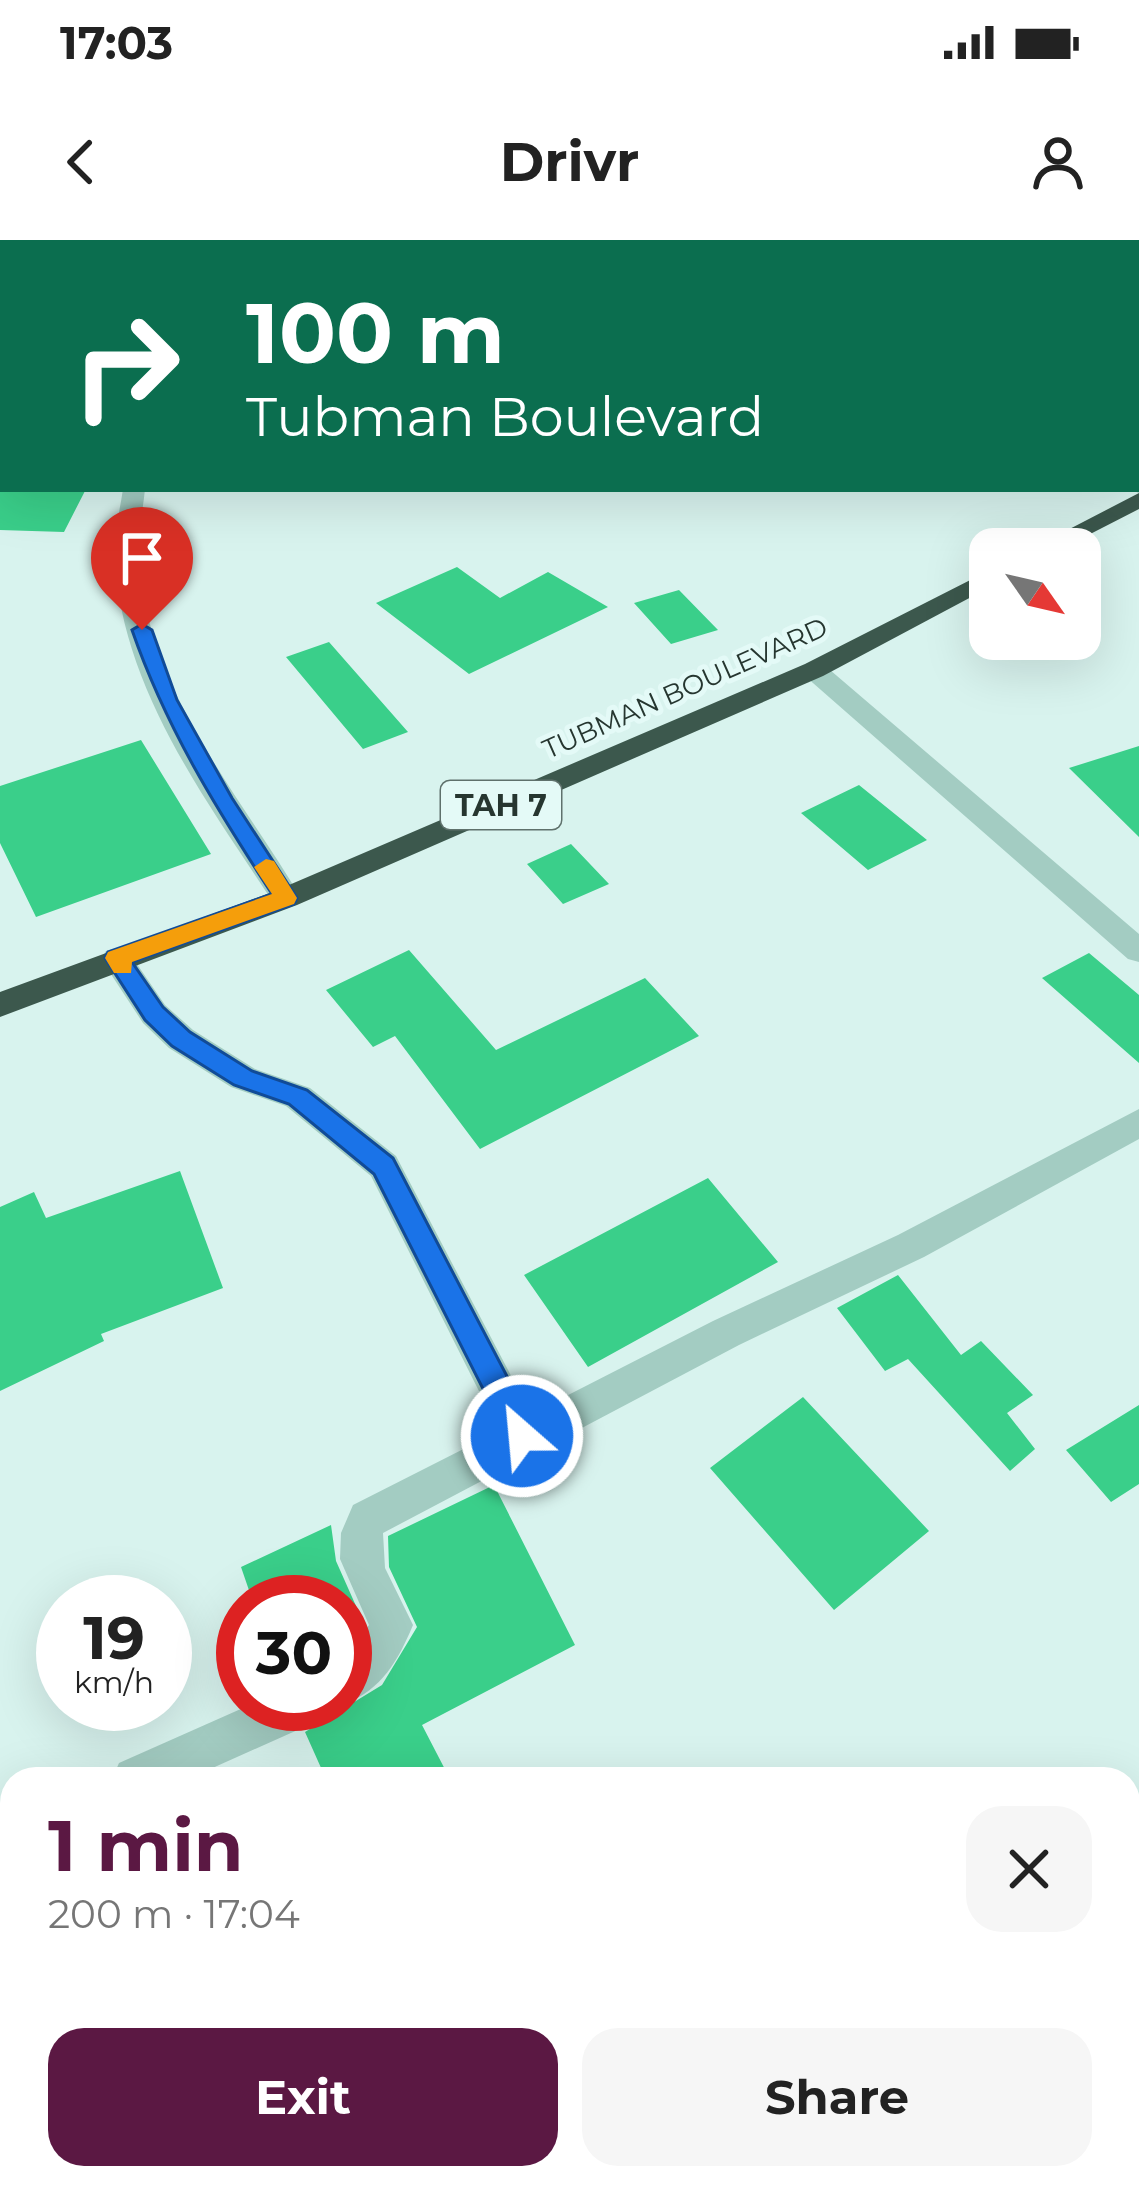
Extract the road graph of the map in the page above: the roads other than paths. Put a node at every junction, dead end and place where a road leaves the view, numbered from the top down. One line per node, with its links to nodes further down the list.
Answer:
1 (134, 492): 6 (street)
2 (1139, 500): 3 (highway)
3 (1084, 528)
4 (969, 588): 5 (highway, TUBMAN BOULEVARD / TAH 7)
5 (814, 670): 6 (highway, TUBMAN BOULEVARD / TAH 7); 7 (street)
6 (286, 898): 8 (highway, TUBMAN BOULEVARD / TAH 7)
7 (1139, 951)
8 (117, 958): 9 (highway, TUBMAN BOULEVARD / TAH 7); 11 (street)
9 (0, 1005)
10 (1139, 1123): 11 (street)
11 (522, 1436): 12 (street)
12 (366, 1575)
13 (372, 1588): 14 (street)
14 (372, 1658)
15 (243, 1731): 16 (street)
16 (161, 1767)

